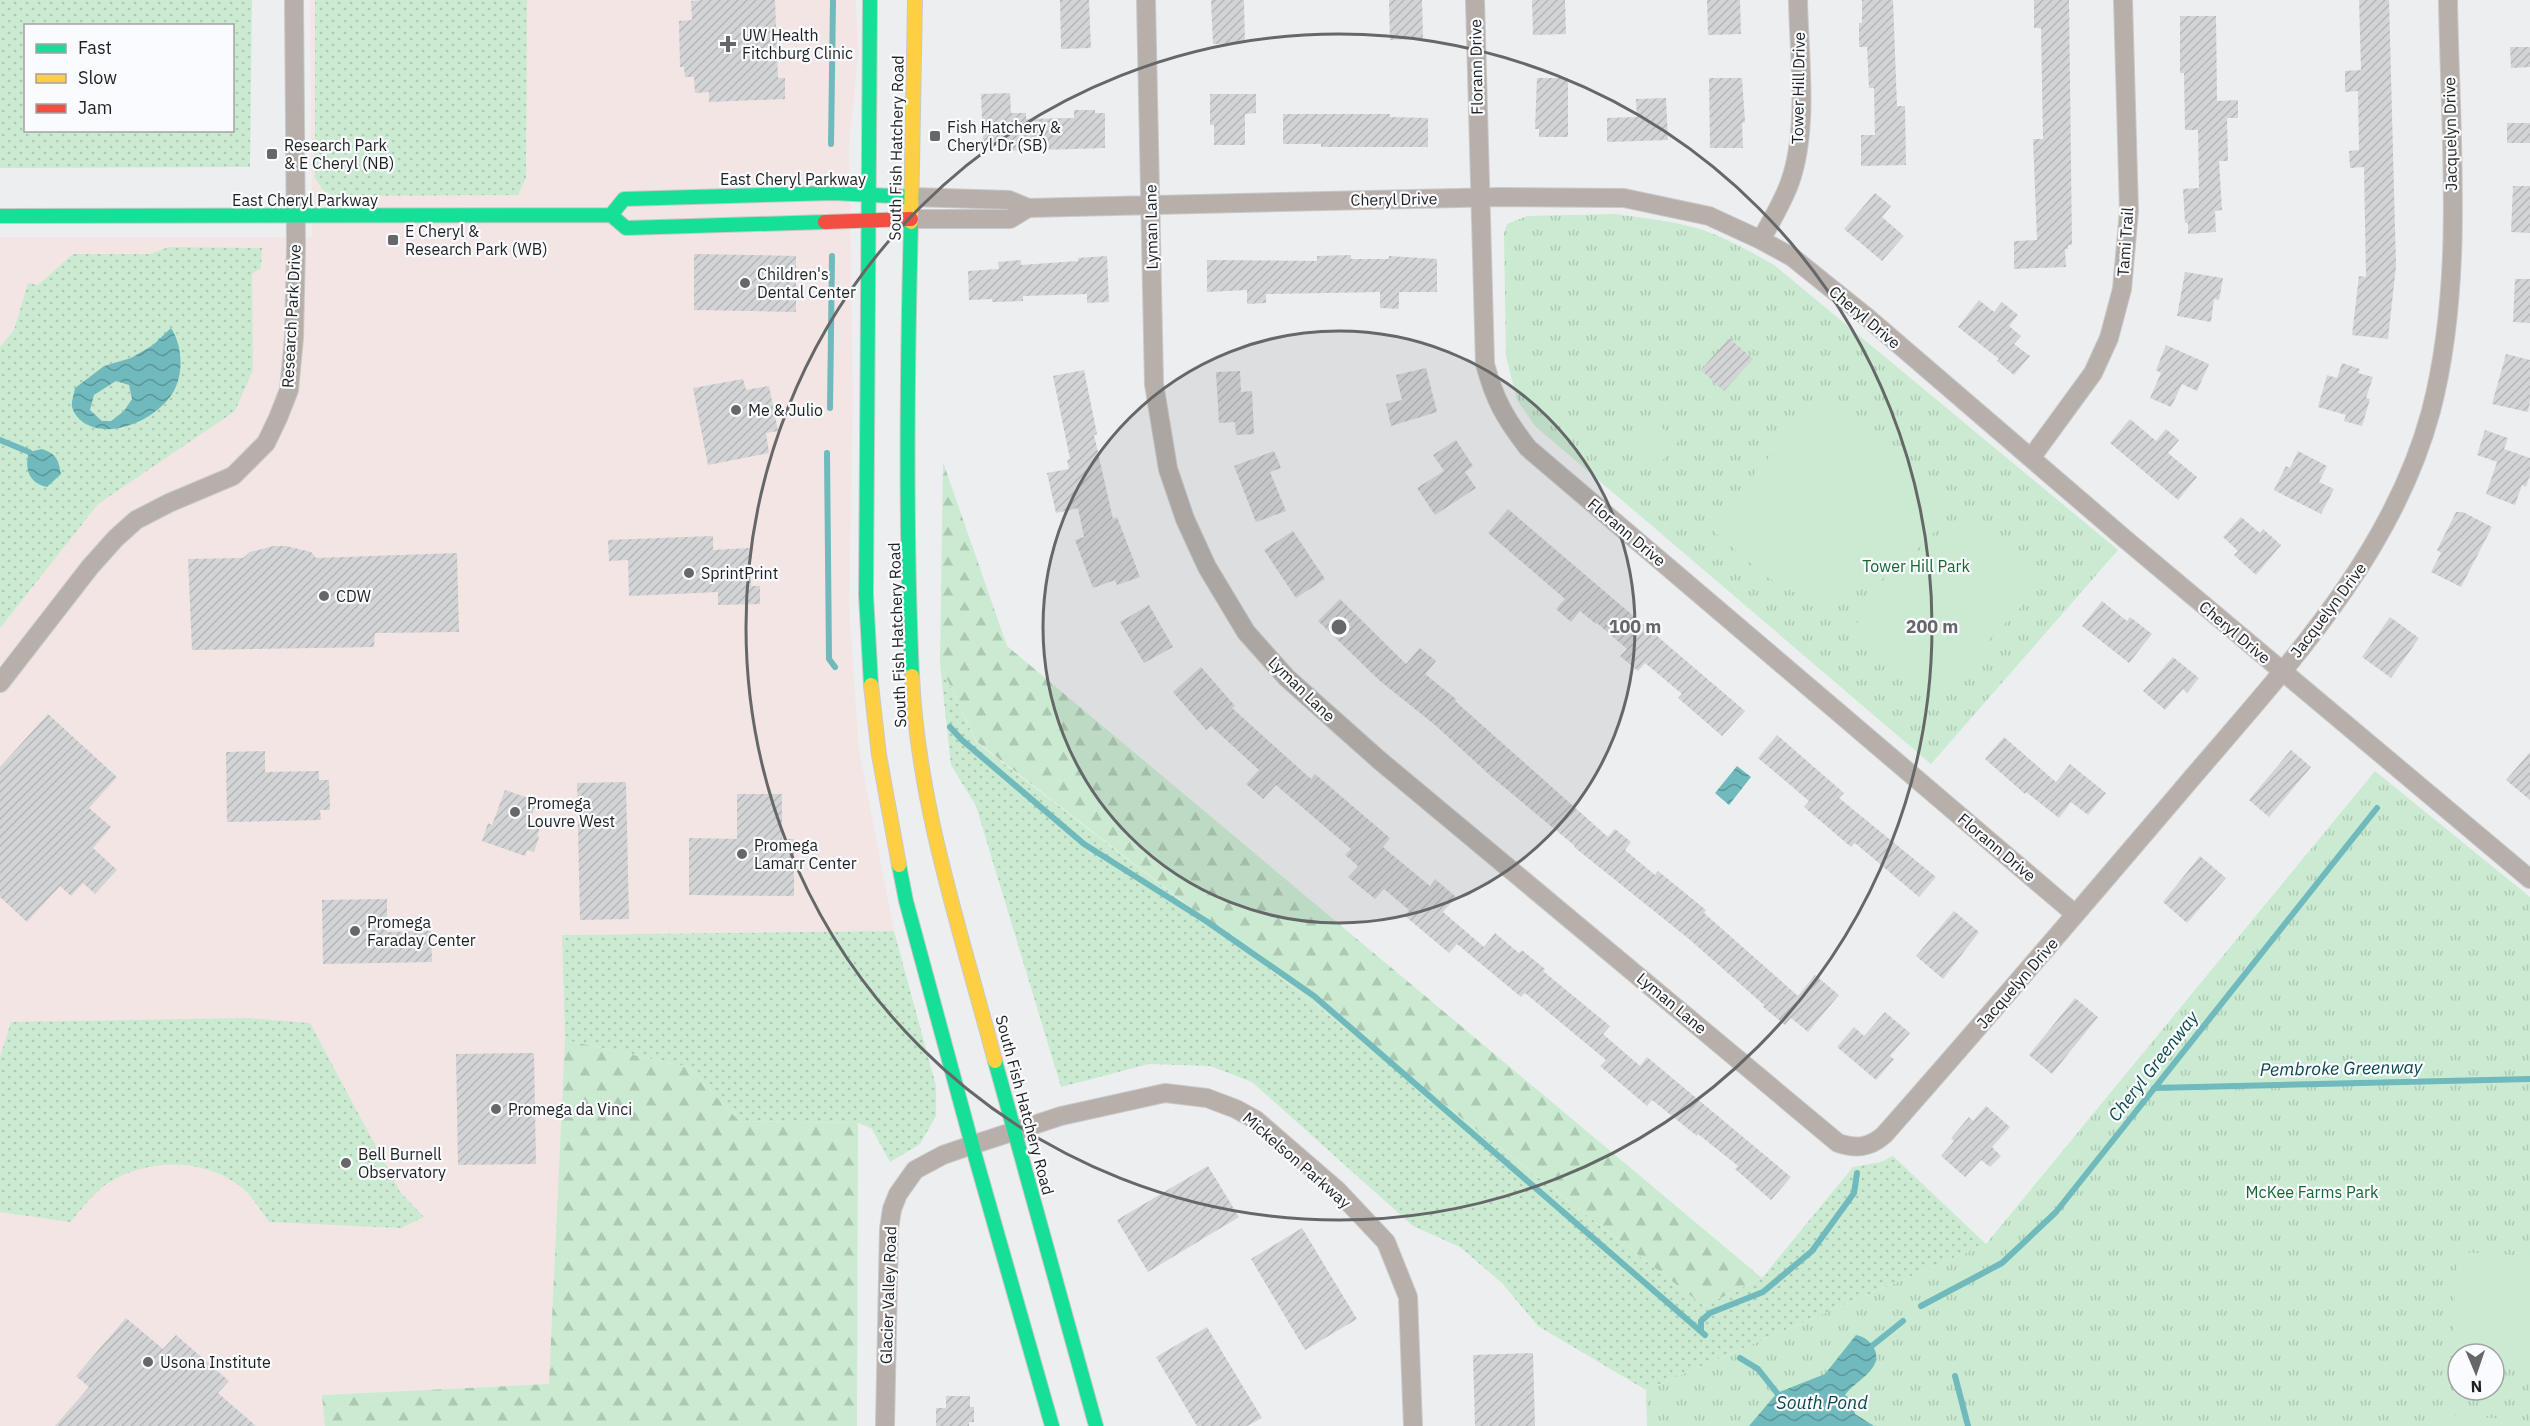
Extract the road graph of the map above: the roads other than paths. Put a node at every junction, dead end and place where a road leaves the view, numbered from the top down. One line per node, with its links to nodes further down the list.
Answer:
1 (294, 0): 16 (street, Research Park Drive)
2 (870, 0): 9 (main road, South Fish Hatchery Road)
3 (915, 0): 10 (main road, South Fish Hatchery Road)
4 (1146, 0): 12 (street, Lyman Lane)
5 (1475, 0): 11 (street, Florann Drive)
6 (1798, 0): 19 (street, Tower Hill Drive)
7 (2123, 0): 20 (street, Tami Trail)
8 (2448, 0): 21 (street, Jacquelyn Drive)
9 (869, 195): 10 (main road, East Cheryl Parkway); 14 (main road, East Cheryl Parkway); 17 (main road, South Fish Hatchery Road)
10 (912, 197): 13 (street, Cheryl Drive); 18 (main road, South Fish Hatchery Road)
11 (1480, 198): 12 (street, Cheryl Drive); 19 (street, Cheryl Drive); 24 (street, Florann Drive)
12 (1150, 205): 13 (street, Cheryl Drive); 27 (street, Lyman Lane)
13 (1028, 208): 18 (street, Cheryl Drive)
14 (610, 215): 16 (main road, East Cheryl Parkway); 17 (main road, East Cheryl Parkway)
15 (0, 216): 16 (main road, East Cheryl Parkway)
16 (296, 217): 22 (street, Research Park Drive)
17 (868, 219): 18 (main road, East Cheryl Parkway); 26 (main road, South Fish Hatchery Road)
18 (911, 219): 25 (main road, South Fish Hatchery Road)
19 (1761, 240): 20 (street, Cheryl Drive)
20 (2031, 458): 21 (street, Cheryl Drive)
21 (2282, 671): 23 (street, Cheryl Drive); 24 (street, Jacquelyn Drive)
22 (0, 683)
23 (2530, 879)
24 (2076, 914): 27 (street, Jacquelyn Drive)
25 (1014, 1132): 26 (street, Glacier Valley Road); 30 (main road, South Fish Hatchery Road); 31 (street, Mickelson Parkway)
26 (972, 1145): 28 (street, Glacier Valley Road); 29 (main road, South Fish Hatchery Road)
27 (1865, 1147)
28 (885, 1426)
29 (1052, 1426)
30 (1096, 1426)
31 (1413, 1426)

